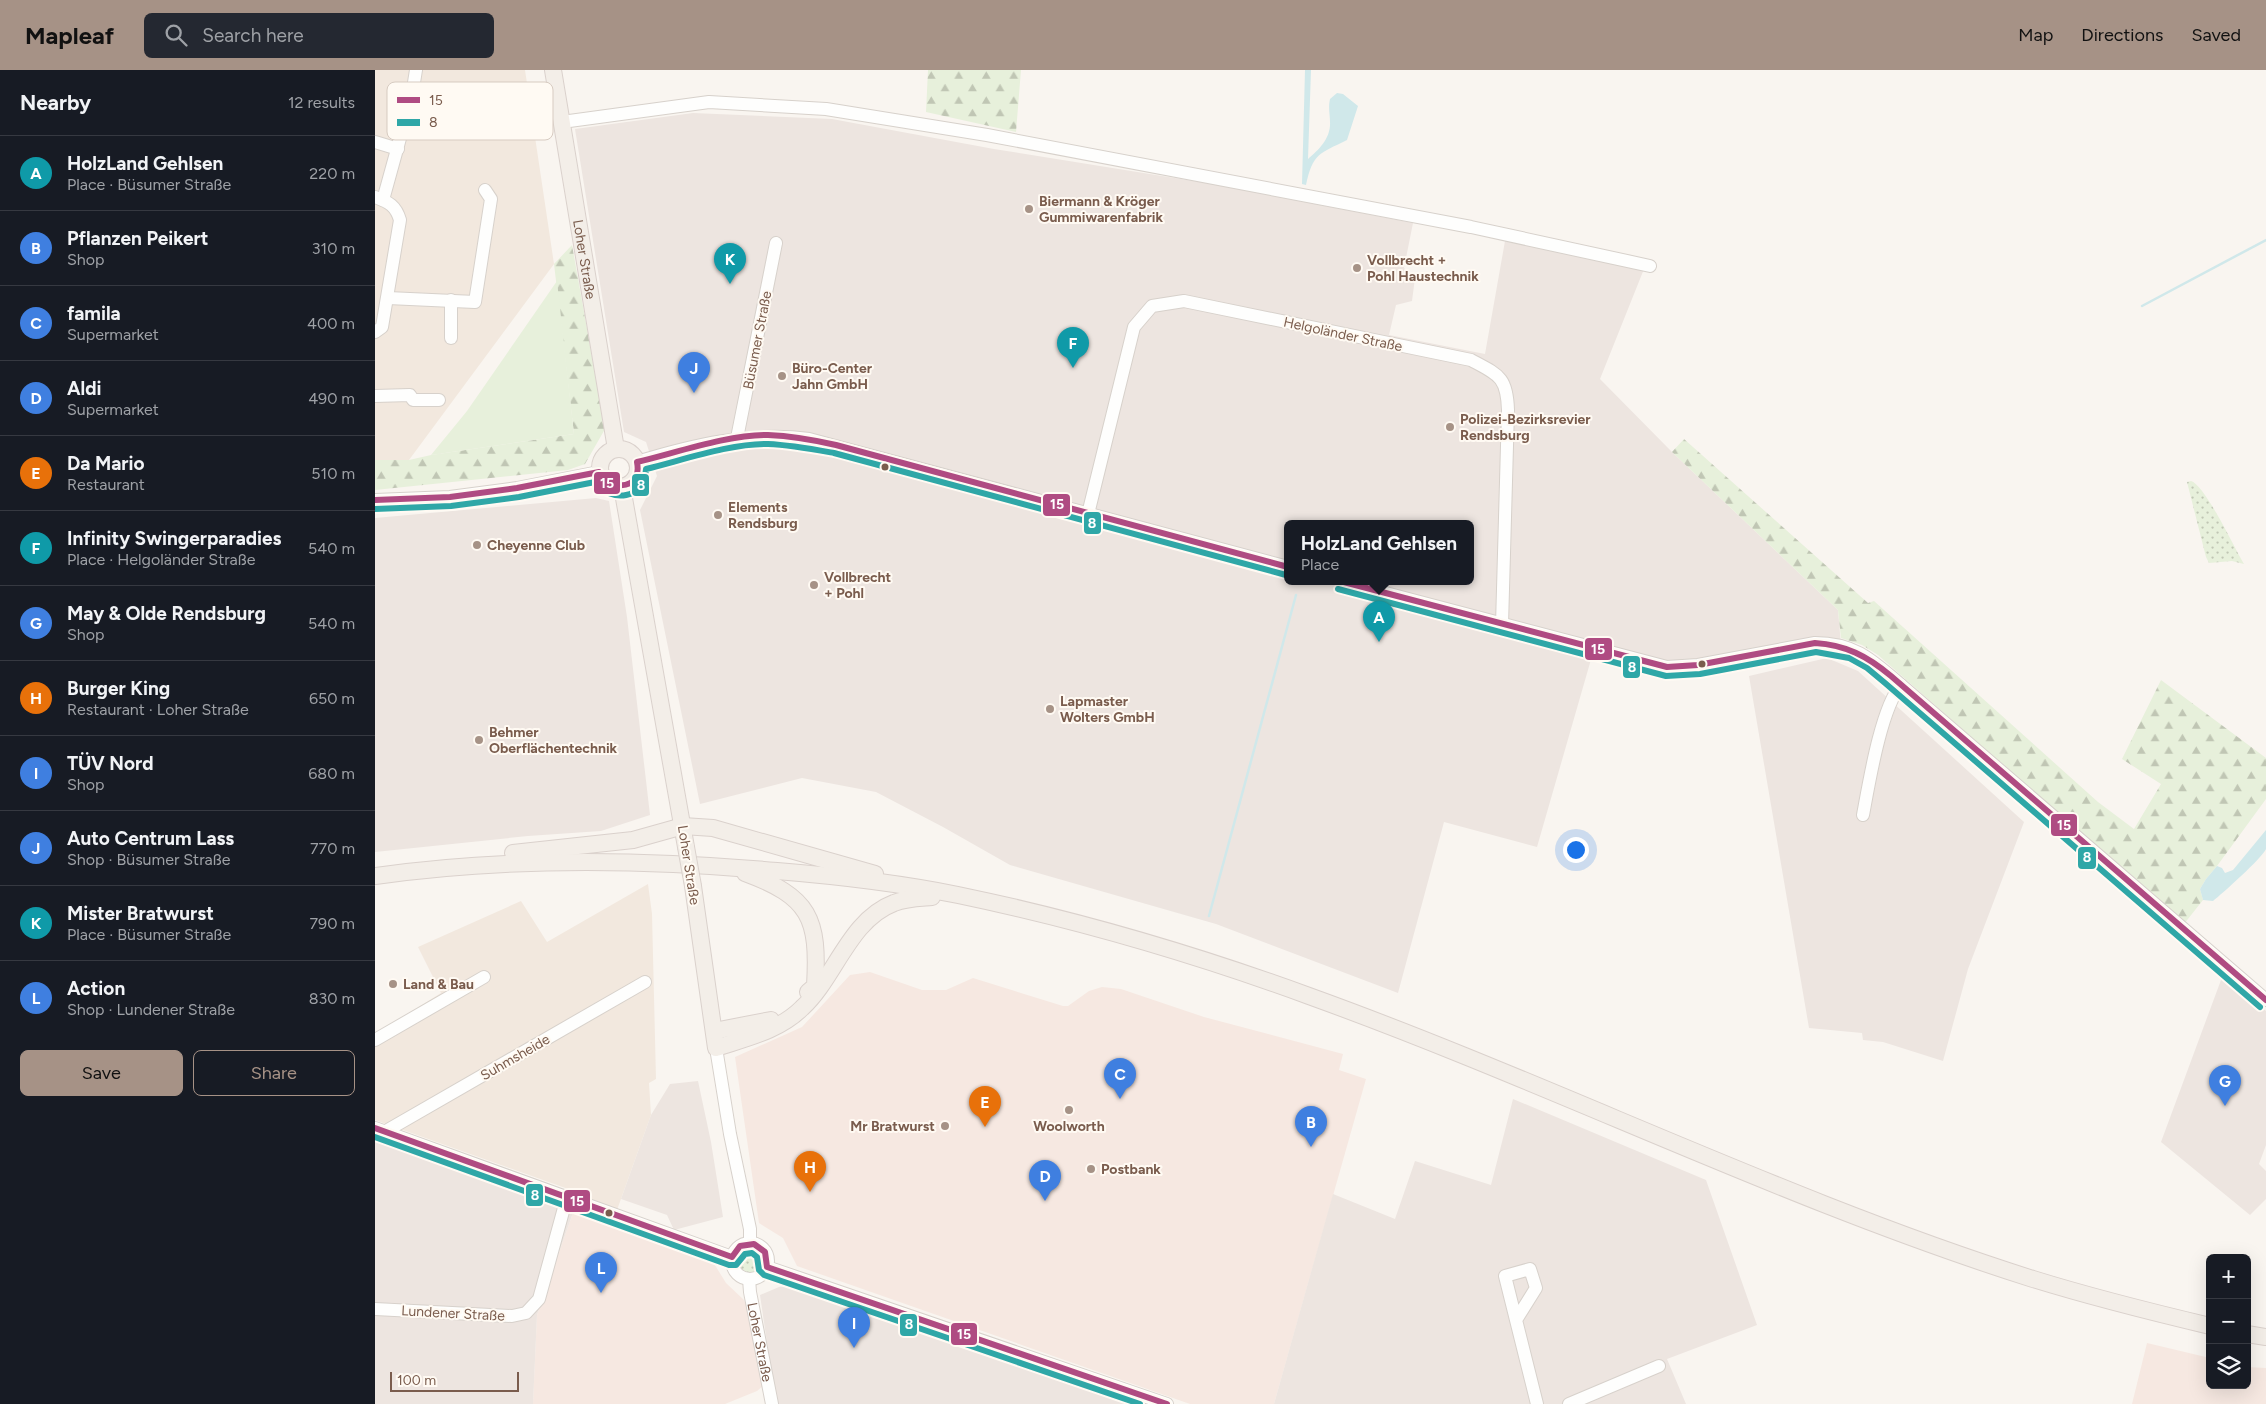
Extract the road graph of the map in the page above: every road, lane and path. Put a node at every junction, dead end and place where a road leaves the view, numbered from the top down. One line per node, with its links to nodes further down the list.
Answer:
1 (553, 70): 2 (main road, Loher Straße)
2 (562, 122): 9 (street); 17 (main road, Loher Straße)
3 (400, 140): 5 (street)
4 (375, 142): 5 (street)
5 (398, 149): 7 (street)
6 (485, 190): 11 (street)
7 (379, 198): 10 (street)
8 (776, 243): 16 (street, Büsumer Straße)
9 (1650, 266)
10 (388, 298): 11 (street); 12 (street)
11 (451, 300): 13 (street)
12 (375, 332)
13 (451, 338)
14 (375, 396): 15 (street)
15 (439, 400)
16 (737, 438): 18 (street); 22 (street)
17 (616, 449): 18 (main road); 19 (main road)
18 (637, 462): 20 (main road)
19 (599, 472): 20 (main road); 21 (street)
20 (622, 487): 28 (main road, Loher Straße)
21 (375, 500)
22 (1088, 514): 23 (street); 25 (street, Helgoländer Straße)
23 (1284, 566)
24 (1355, 585): 25 (street)
25 (1502, 624): 26 (street)
26 (1901, 685): 27 (street); 36 (street)
27 (1863, 815)
28 (683, 826): 30 (main road); 32 (main road); 37 (main road, Loher Straße, bridge)
29 (727, 866): 30 (main road); 32 (main road); 37 (main road)
30 (430, 868): 31 (main road)
31 (375, 876)
32 (935, 891): 33 (main road)
33 (956, 895): 39 (main road); 48 (main road)
34 (485, 977): 38 (street)
35 (645, 982): 40 (street, Suhmsheide)
36 (2266, 1000)
37 (714, 1031): 39 (main road, Loher Straße)
38 (375, 1040)
39 (716, 1048): 42 (street, Loher Straße)
40 (380, 1130): 41 (street)
41 (567, 1197): 43 (street); 46 (street, Lundener Straße)
42 (750, 1243): 43 (street); 44 (street)
43 (733, 1257): 45 (street)
44 (767, 1267): 45 (street); 53 (street)
45 (749, 1279): 52 (street, Loher Straße)
46 (375, 1309)
47 (1516, 1320): 54 (street)
48 (2206, 1325)
49 (2251, 1335): 50 (main road)
50 (2266, 1337)
51 (1659, 1366): 55 (street)
52 (772, 1404)
53 (1167, 1404)
54 (1537, 1404)
55 (1569, 1404)

